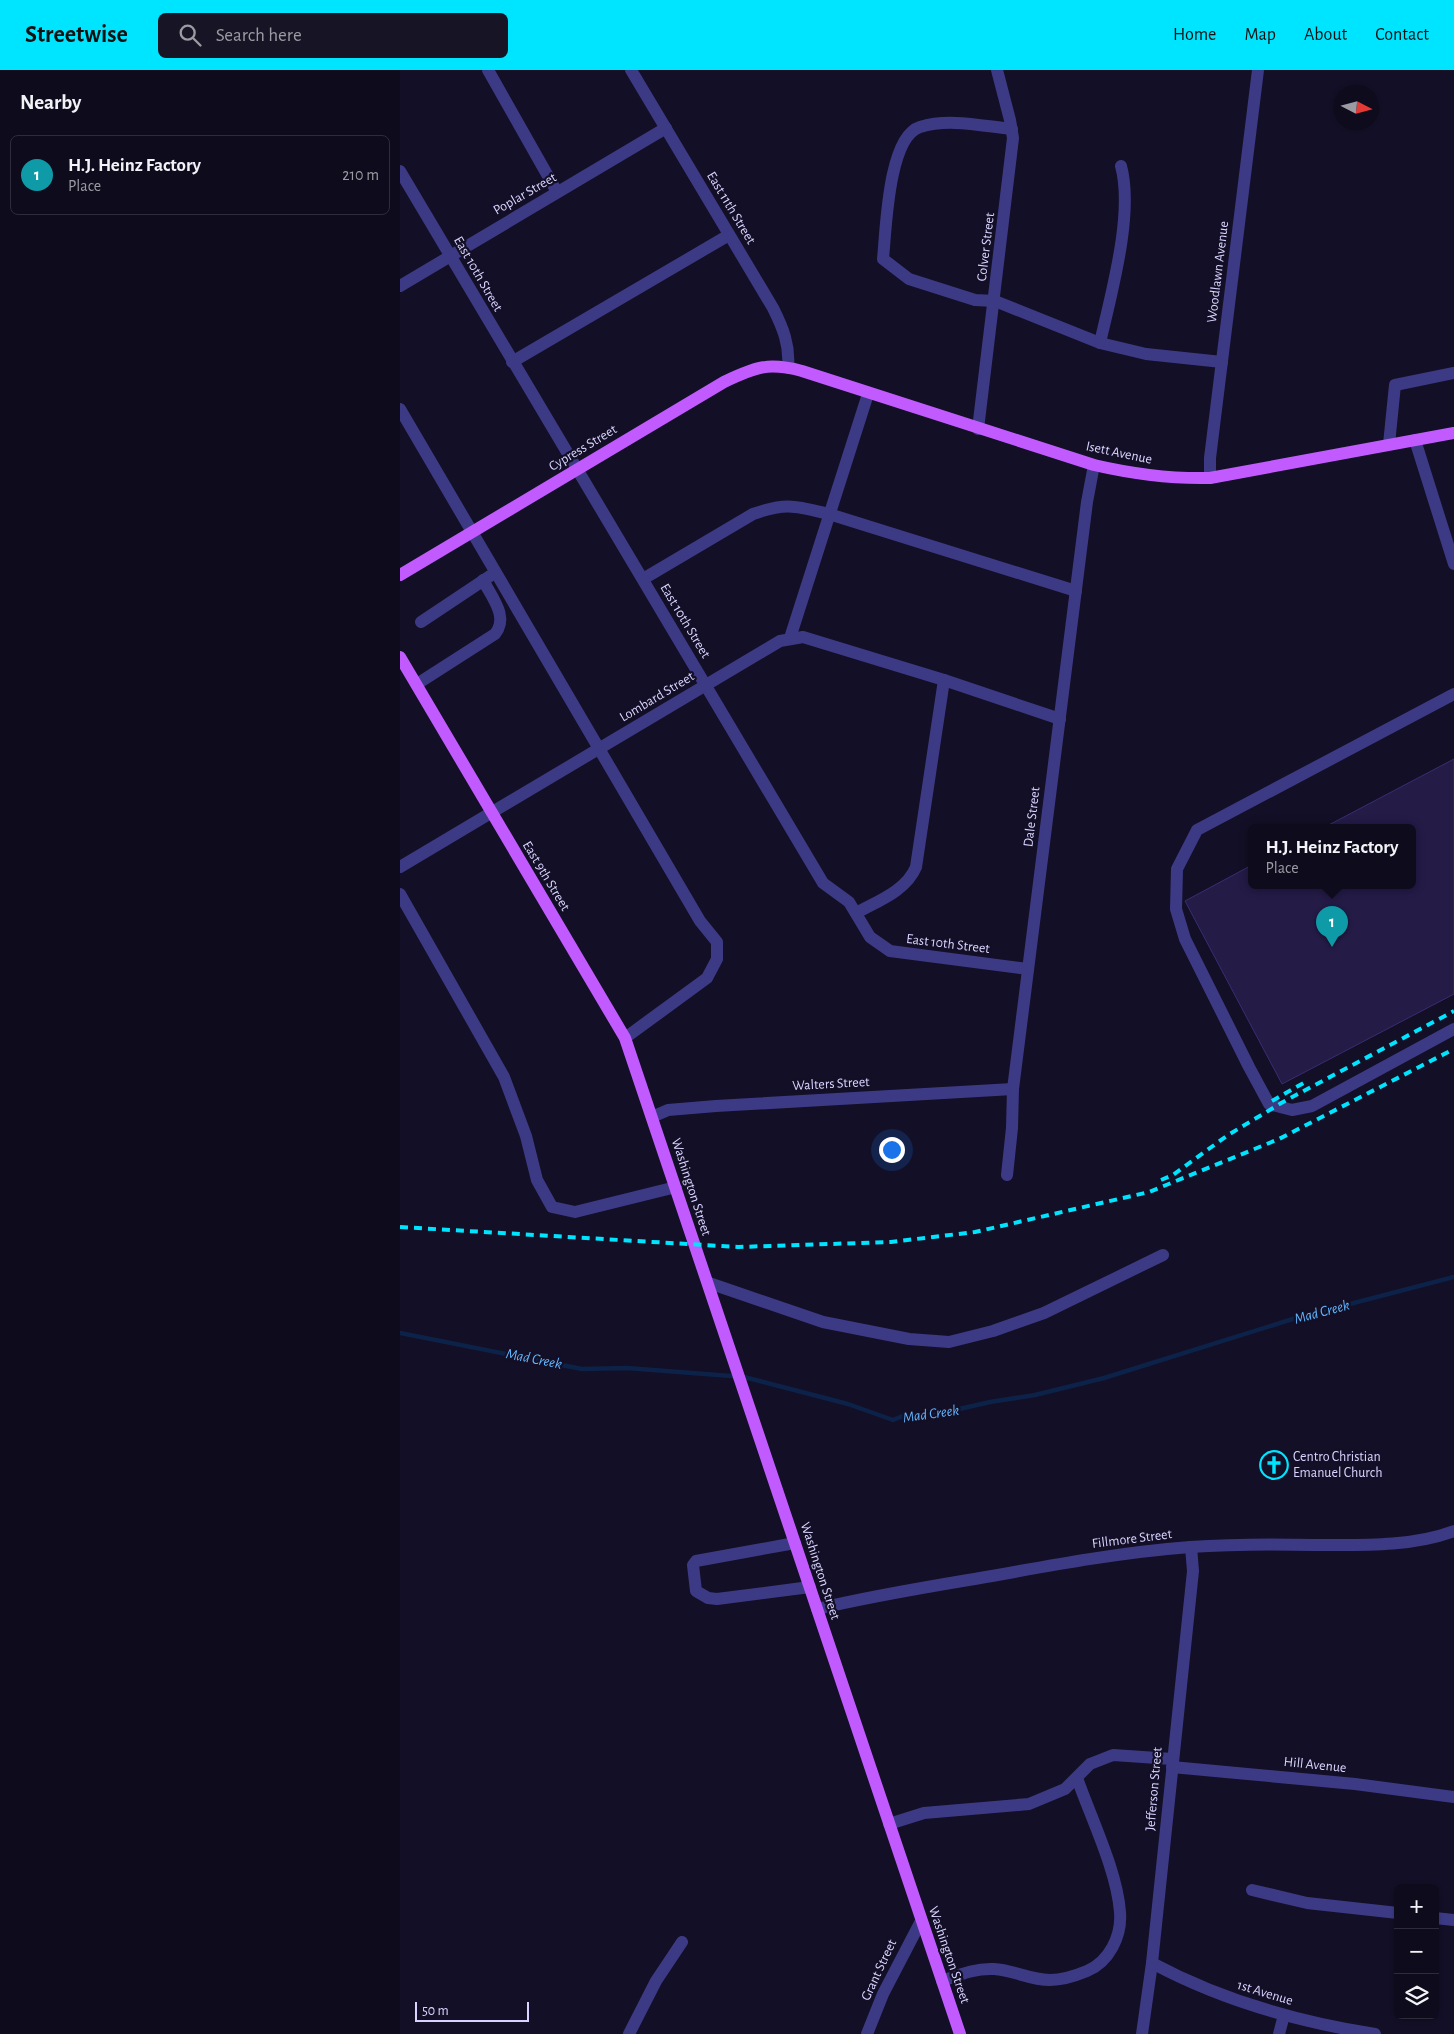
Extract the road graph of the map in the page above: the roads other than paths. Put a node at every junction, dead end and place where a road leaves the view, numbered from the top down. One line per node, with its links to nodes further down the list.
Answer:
1 (488, 70): 9 (street)
2 (631, 70): 5 (street, East 11th Street)
3 (997, 70): 6 (street, Colver Street)
4 (1258, 70): 16 (street, Woodlawn Avenue)
5 (666, 128): 9 (street, Poplar Street); 10 (street, East 11th Street)
6 (1012, 130): 13 (street, Colver Street); 13 (street)
7 (1121, 166): 14 (street)
8 (400, 172): 11 (street, East 10th Street)
9 (557, 192): 11 (street, Poplar Street)
10 (729, 235): 15 (street); 17 (street, East 11th Street)
11 (450, 255): 12 (street, Poplar Street); 15 (street, East 10th Street)
12 (400, 286)
13 (995, 300): 14 (street); 21 (street, Colver Street)
14 (1100, 343): 16 (street)
15 (512, 362): 26 (street, East 10th Street)
16 (1222, 362): 27 (street, Woodlawn Avenue)
17 (788, 368): 19 (main road, Isett Avenue); 26 (main road, Cypress Street)
18 (1454, 373): 24 (street)
19 (868, 394): 21 (main road, Isett Avenue); 28 (street)
20 (400, 410): 29 (street)
21 (978, 429): 25 (main road, Isett Avenue)
22 (1454, 433): 23 (main road, Isett Avenue)
23 (1415, 440): 24 (main road, Isett Avenue); 30 (street)
24 (1389, 444): 27 (main road, Isett Avenue)
25 (1094, 465): 27 (main road, Isett Avenue); 35 (street, Dale Street)
26 (577, 469): 29 (main road, Cypress Street); 33 (street, East 10th Street)
27 (1210, 478)
28 (829, 514): 33 (street); 35 (street); 37 (street)
29 (471, 534): 31 (street); 32 (main road, Cypress Street)
30 (1454, 564)
31 (494, 573): 34 (street); 44 (street)
32 (400, 576)
33 (643, 579): 41 (street, East 10th Street)
34 (483, 580): 36 (street); 40 (street)
35 (1076, 591): 43 (street, Dale Street)
36 (420, 622)
37 (790, 638): 39 (street); 41 (street, Lombard Street)
38 (400, 657): 40 (main road, East 9th Street)
39 (944, 680): 43 (street); 48 (street)
40 (417, 684): 45 (main road, East 9th Street)
41 (706, 685): 44 (street, Lombard Street); 48 (street, East 10th Street)
42 (1454, 694): 50 (street)
43 (1060, 719): 49 (street, Dale Street)
44 (599, 749): 45 (street, Lombard Street); 51 (street)
45 (491, 813): 46 (street, Lombard Street); 51 (main road, East 9th Street)
46 (400, 867)
47 (400, 894): 55 (street)
48 (856, 912): 49 (street, East 10th Street)
49 (1028, 969): 52 (street, Dale Street)
50 (1454, 1029)
51 (625, 1038): 53 (main road, East 9th Street)
52 (1013, 1089): 53 (street, Walters Street); 54 (street, Dale Street)
53 (652, 1117): 55 (main road, Washington Street)
54 (1007, 1174)
55 (676, 1187): 57 (main road, Washington Street)
56 (1163, 1255): 57 (street)
57 (709, 1283): 59 (main road, Washington Street)
58 (1453, 1535): 60 (street, Fillmore Street)
59 (795, 1543): 61 (main road, Washington Street); 61 (street)
60 (1191, 1547): 62 (street, Fillmore Street); 63 (street, Jefferson Street)
61 (810, 1587): 62 (main road, Washington Street)
62 (817, 1609): 66 (main road, Washington Street)
63 (1172, 1763): 64 (street, Hill Avenue); 65 (street, Hill Avenue); 73 (street, Jefferson Street)
64 (1077, 1778): 66 (street, Hill Avenue); 74 (street)
65 (1454, 1797)
66 (889, 1824): 71 (main road, Washington Street)
67 (1252, 1890): 68 (street)
68 (1394, 1913)
69 (1439, 1918): 70 (street)
70 (1454, 1920)
71 (921, 1921): 74 (main road, Washington Street); 77 (street, Grant Street)
72 (682, 1942): 76 (street)
73 (1152, 1963): 75 (street, 1st Avenue); 79 (street, Jefferson Street)
74 (942, 1981): 78 (main road, Washington Street)
75 (1284, 2015): 80 (street); 81 (street, 1st Avenue)
76 (629, 2034)
77 (867, 2034)
78 (960, 2034)
79 (1142, 2034)
80 (1279, 2034)
81 (1375, 2034)

